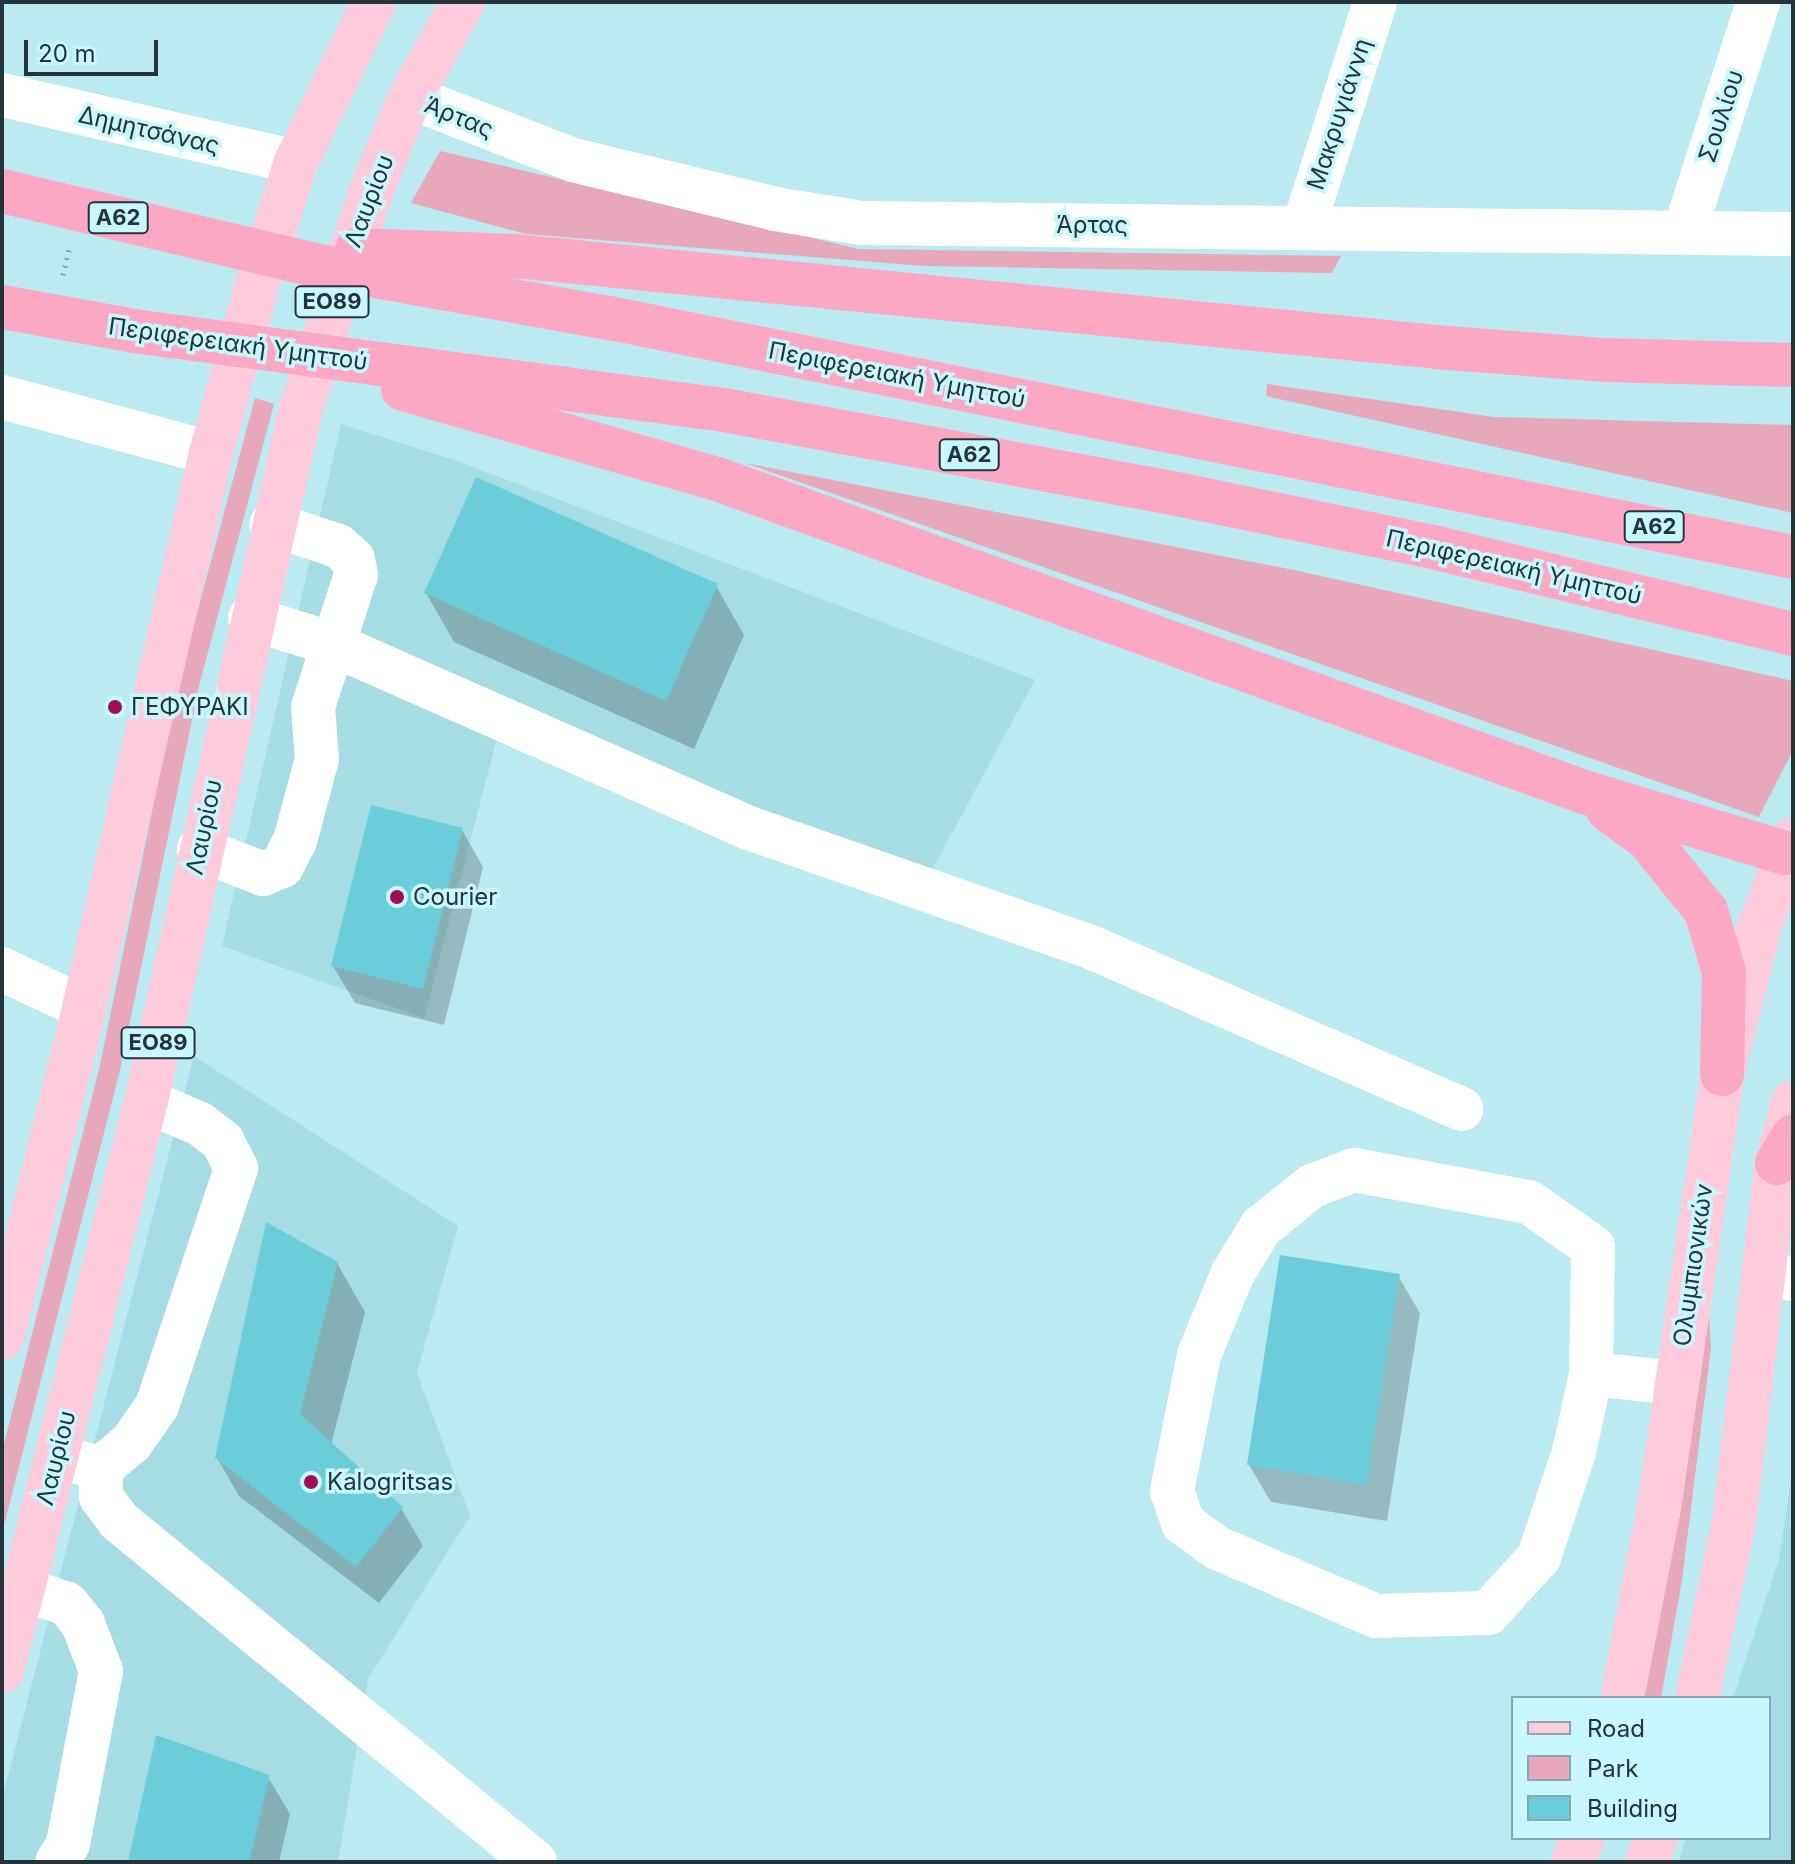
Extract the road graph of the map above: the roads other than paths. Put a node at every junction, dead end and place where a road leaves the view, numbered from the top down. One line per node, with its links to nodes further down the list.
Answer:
1 (374, 2): 7 (main road, ΕΟ89)
2 (463, 2): 6 (main road, Λαυρίου / ΕΟ89)
3 (1375, 2): 9 (street, Μακρυγιάννη)
4 (1758, 2): 10 (street, Σουλίου)
5 (2, 95): 7 (street, Δημητσάνας)
6 (410, 97): 9 (street, Άρτας); 18 (main road, Λαυρίου / ΕΟ89)
7 (293, 169): 17 (main road, ΕΟ89)
8 (2, 191): 12 (highway, Περιφερειακή Υμηττού / Α62)
9 (1304, 226): 10 (street, Άρτας)
10 (1685, 230): 11 (street, Άρτας)
11 (1793, 234)
12 (235, 245): 15 (highway); 19 (highway, Περιφερειακή Υμηττού / Α62)
13 (2, 307): 14 (highway, Περιφερειακή Υμηττού / Α62)
14 (134, 331): 21 (highway, Περιφερειακή Υμηττού / Α62); 23 (highway)
15 (1793, 365)
16 (2, 397): 17 (street)
17 (211, 453): 27 (main road, ΕΟ89)
18 (272, 524): 20 (main road, Λαυρίου / ΕΟ89); 22 (street)
19 (1793, 557)
20 (250, 618): 22 (street); 25 (main road, Λαυρίου / ΕΟ89)
21 (1793, 634)
22 (332, 644): 25 (street); 31 (street)
23 (1584, 792): 24 (highway); 28 (highway)
24 (1790, 848): 28 (main road, Ολυμπιονικών)
25 (199, 849): 29 (main road, Λαυρίου / ΕΟ89)
26 (2, 969): 27 (street)
27 (84, 1008): 34 (main road, ΕΟ89)
28 (1722, 1074): 36 (main road, Ολυμπιονικών)
29 (146, 1101): 37 (main road, Λαυρίου / ΕΟ89); 38 (street)
30 (1793, 1102): 32 (main road)
31 (1461, 1109)
32 (1785, 1149): 33 (main road)
33 (1779, 1275): 42 (main road)
34 (2, 1338)
35 (1591, 1374): 35 (street); 36 (street)
36 (1676, 1383): 41 (main road, Ολυμπιονικών)
37 (56, 1456): 38 (street); 39 (main road, Λαυρίου / ΕΟ89)
38 (101, 1468): 46 (street)
39 (23, 1589): 40 (main road, Λαυρίου / ΕΟ89); 45 (street)
40 (2, 1671)
41 (1622, 1696)
42 (1697, 1696)
43 (1581, 1840): 47 (main road)
44 (1655, 1840): 48 (main road)
45 (57, 1862)
46 (535, 1862)
47 (1573, 1862)
48 (1647, 1862)

